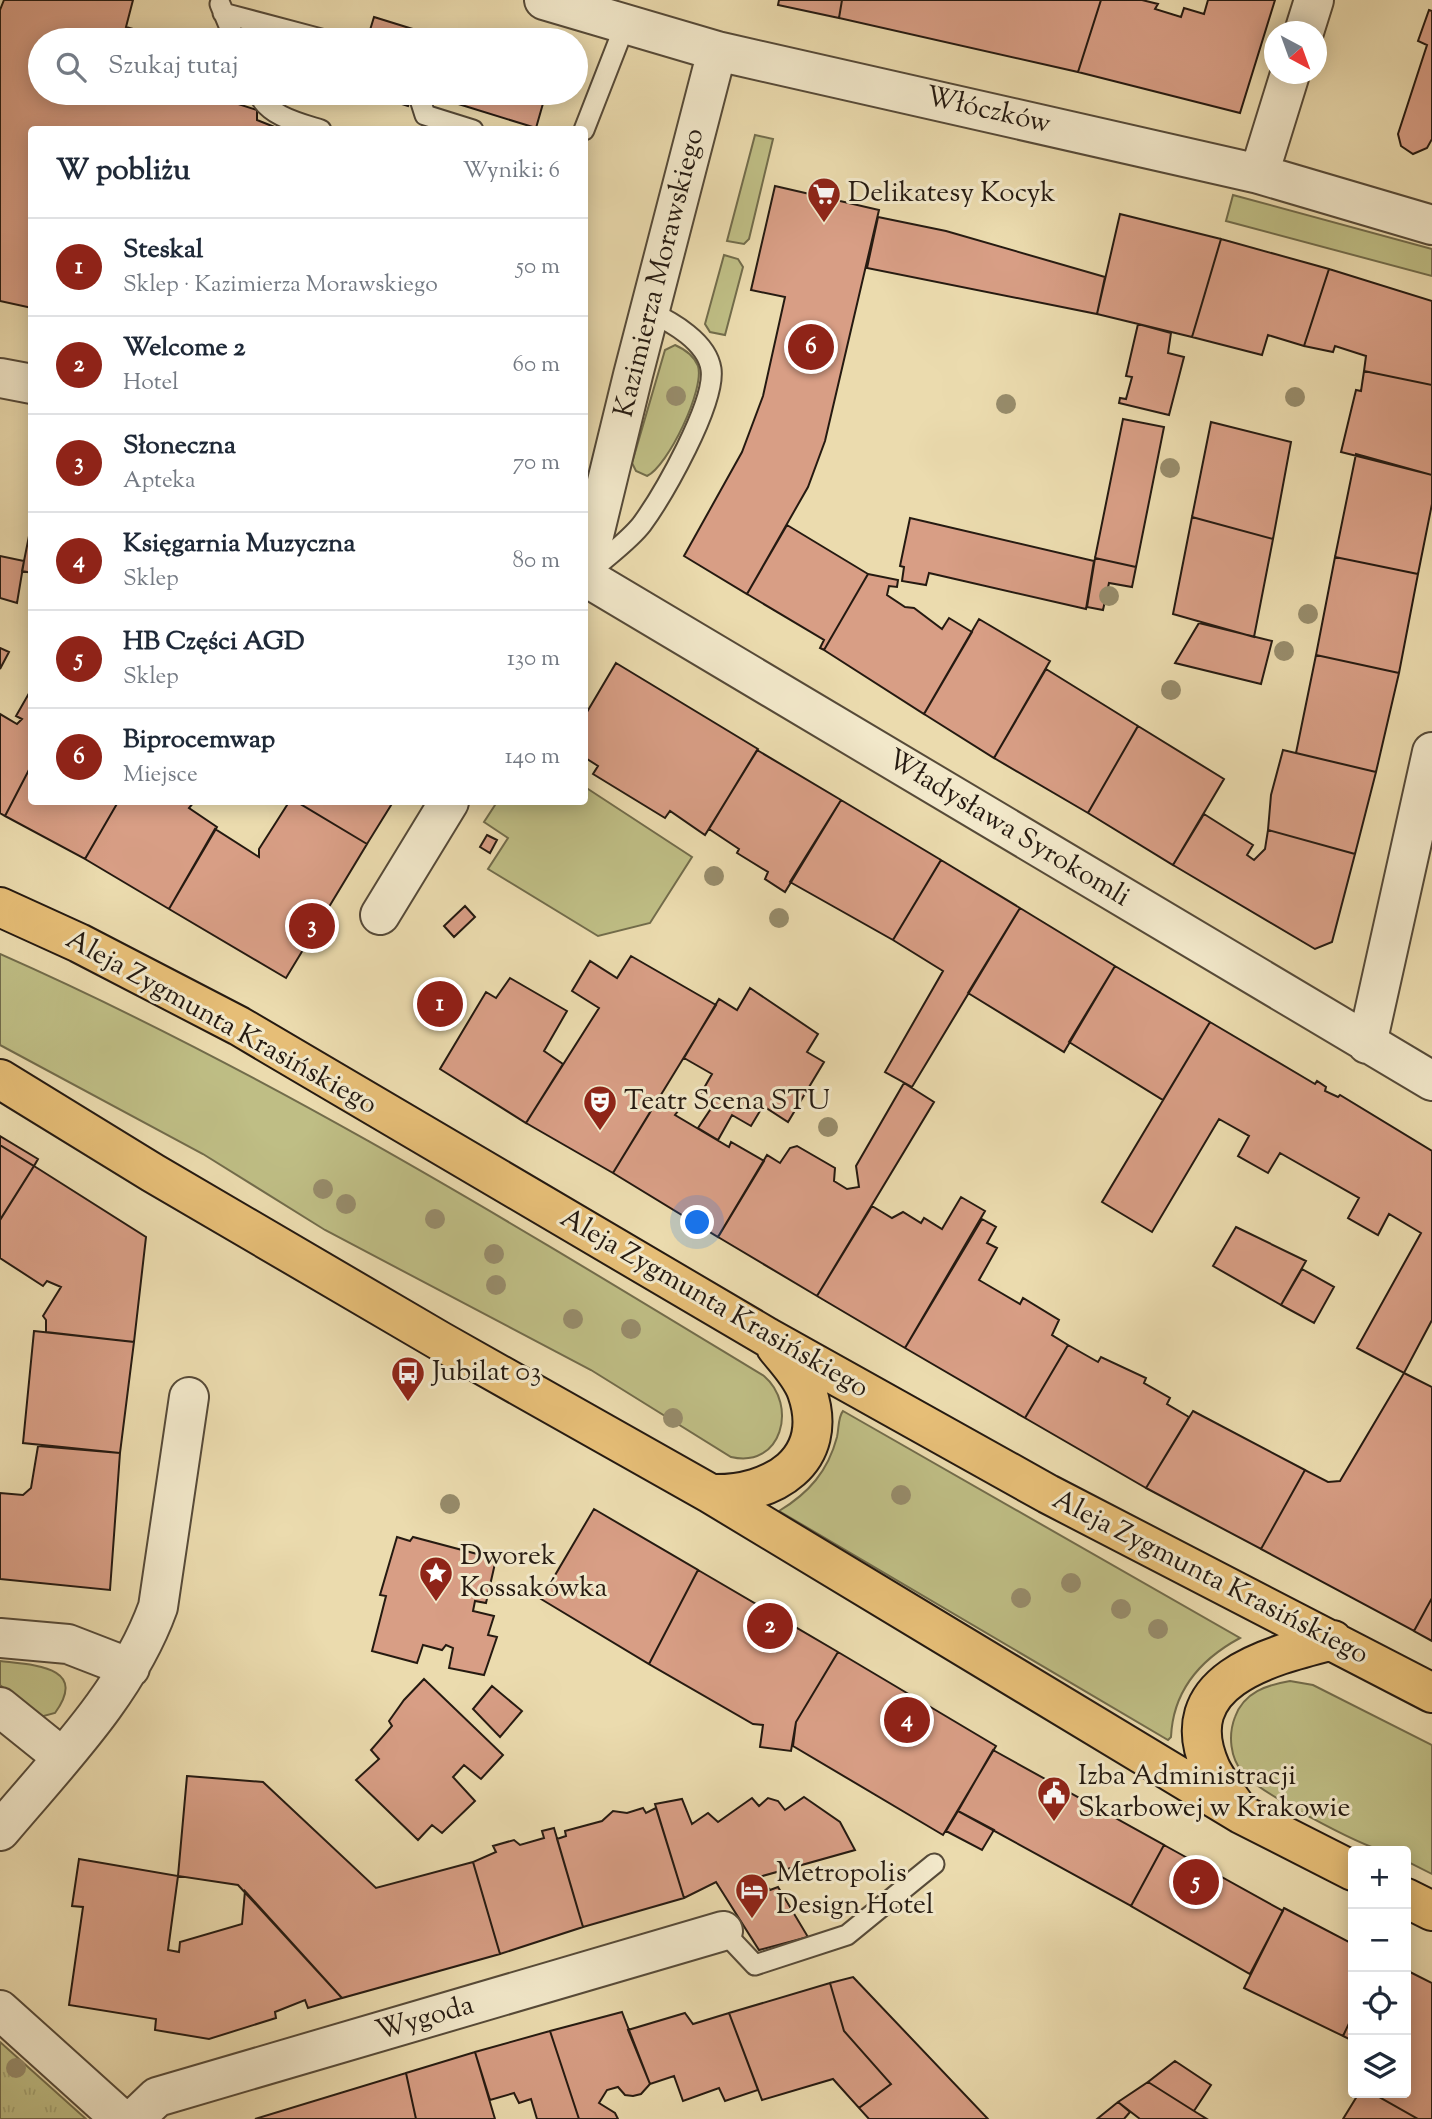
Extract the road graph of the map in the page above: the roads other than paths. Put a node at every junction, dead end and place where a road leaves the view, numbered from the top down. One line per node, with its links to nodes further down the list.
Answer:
1 (544, 0): 5 (street, Włóczków)
2 (1314, 0): 4 (street)
3 (221, 6): 6 (lane); 7 (lane)
4 (1307, 21)
5 (625, 25): 8 (street, Włóczków); 14 (lane)
6 (230, 28)
7 (288, 28)
8 (718, 51): 15 (street, Włóczków); 17 (street, Kazimierza Morawskiego)
9 (1287, 84): 15 (street)
10 (267, 105): 12 (lane)
11 (422, 105): 13 (lane)
12 (309, 126)
13 (460, 126)
14 (586, 126)
15 (1259, 174): 16 (street, Włóczków)
16 (1432, 225)
17 (650, 312): 20 (street, Kazimierza Morawskiego); 21 (lane)
18 (0, 378): 19 (street)
19 (28, 383)
20 (588, 564)
21 (588, 573)
22 (588, 578): 27 (street, Władysława Syrokomli)
23 (1432, 752): 27 (street)
24 (447, 805): 26 (street)
25 (0, 907): 30 (main road, Aleja Zygmunta Krasińskiego)
26 (380, 915)
27 (1367, 1044): 29 (street, Władysława Syrokomli)
28 (0, 1079): 32 (main road)
29 (1432, 1081)
30 (767, 1337): 32 (main road); 34 (main road, Aleja Zygmunta Krasińskiego)
31 (188, 1397): 35 (street)
32 (712, 1494): 39 (main road)
33 (0, 1638): 35 (street)
34 (1334, 1640): 36 (main road, Aleja Zygmunta Krasińskiego); 39 (main road)
35 (130, 1668): 38 (street)
36 (1432, 1693)
37 (0, 1707): 38 (street)
38 (62, 1757): 40 (street)
39 (1241, 1814): 42 (main road)
40 (0, 1831)
41 (934, 1864): 45 (lane)
42 (1348, 1868)
43 (1411, 1900): 44 (main road)
44 (1432, 1911)
45 (723, 1931): 48 (street, Wygoda)
46 (0, 2010): 47 (street)
47 (121, 2119)
48 (134, 2119)

